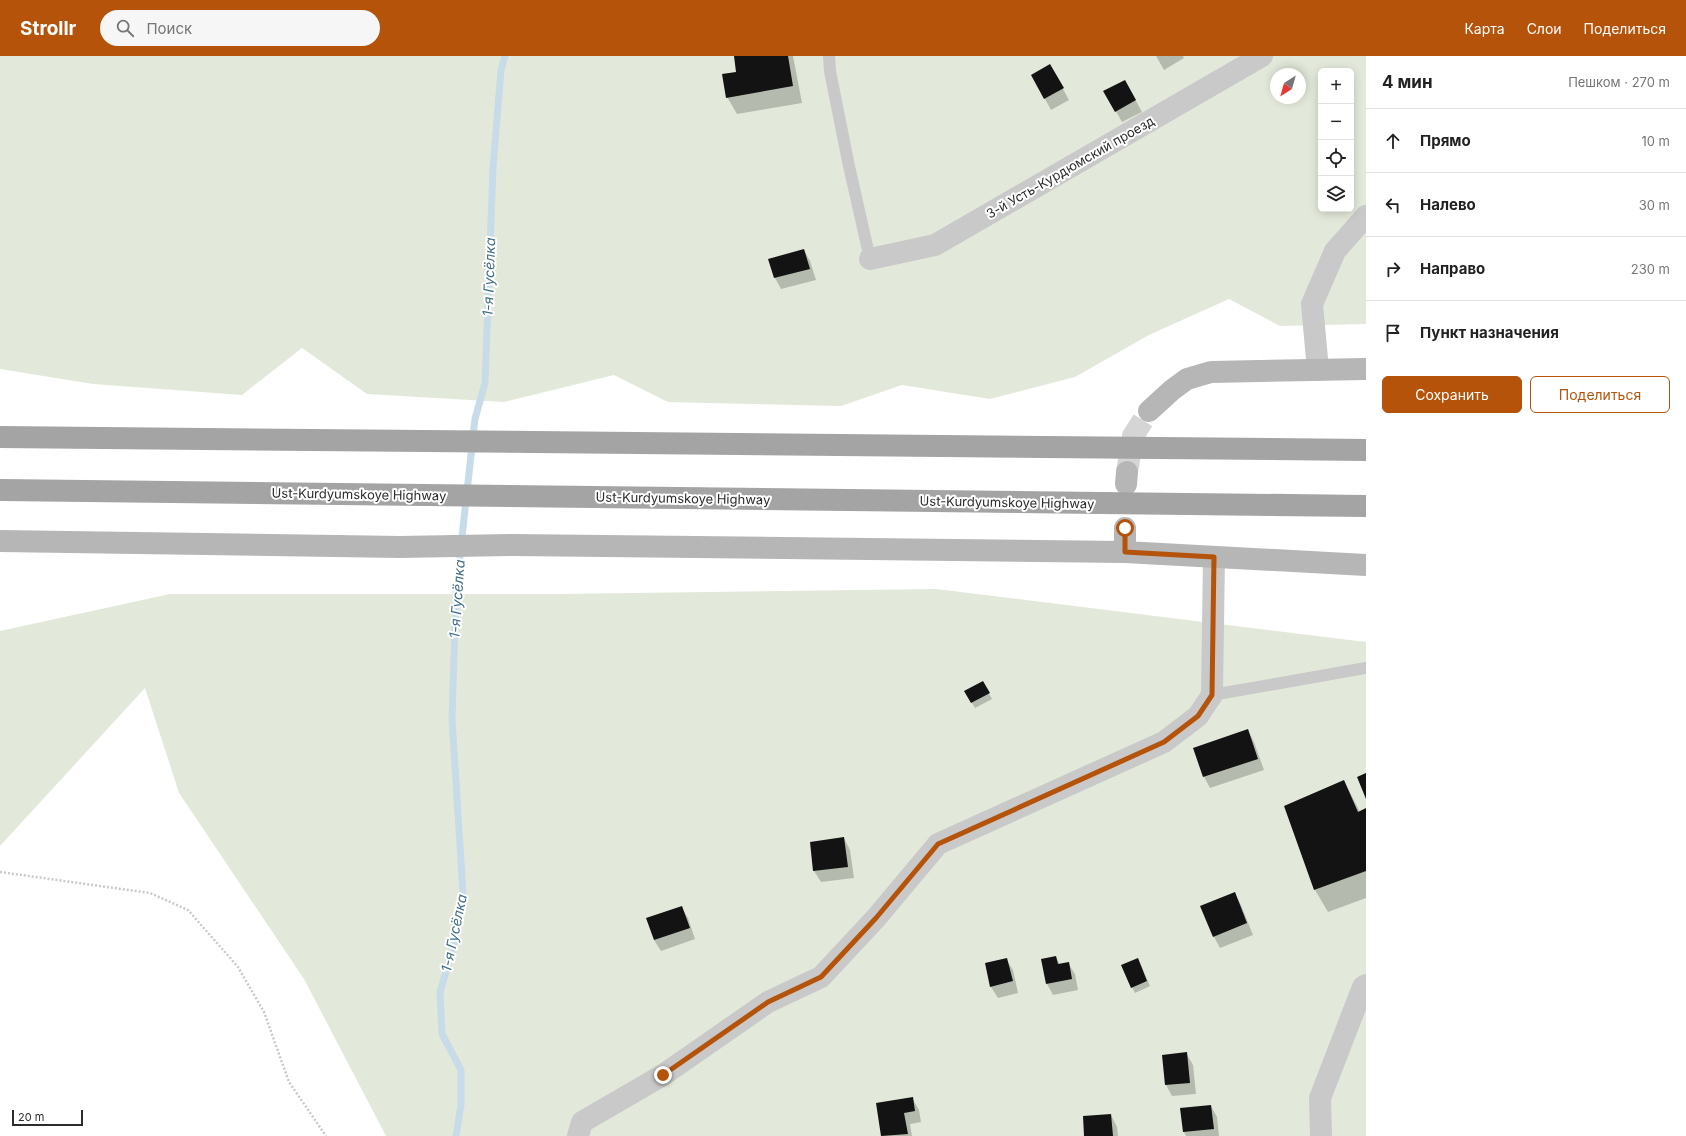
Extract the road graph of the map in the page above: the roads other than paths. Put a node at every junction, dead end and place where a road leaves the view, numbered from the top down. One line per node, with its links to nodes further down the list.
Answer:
1 (829, 56): 4 (lane)
2 (1262, 56): 4 (street, 3-й Усть-Курдюмский проезд)
3 (1366, 216): 6 (street)
4 (870, 259)
5 (1366, 369): 6 (street)
6 (1318, 370): 7 (street)
7 (1149, 412)
8 (0, 437): 9 (main road, bridge)
9 (1366, 450)
10 (0, 490): 11 (main road, Ust-Kurdyumskoye Highway, bridge)
11 (1366, 506)
12 (1125, 528): 14 (street)
13 (0, 541): 14 (street)
14 (1125, 552): 15 (street)
15 (1214, 557): 16 (street); 18 (street)
16 (1366, 565)
17 (1366, 668): 18 (lane)
18 (1212, 695): 20 (street)
19 (1366, 985): 21 (street)
20 (578, 1136)
21 (1321, 1136)

